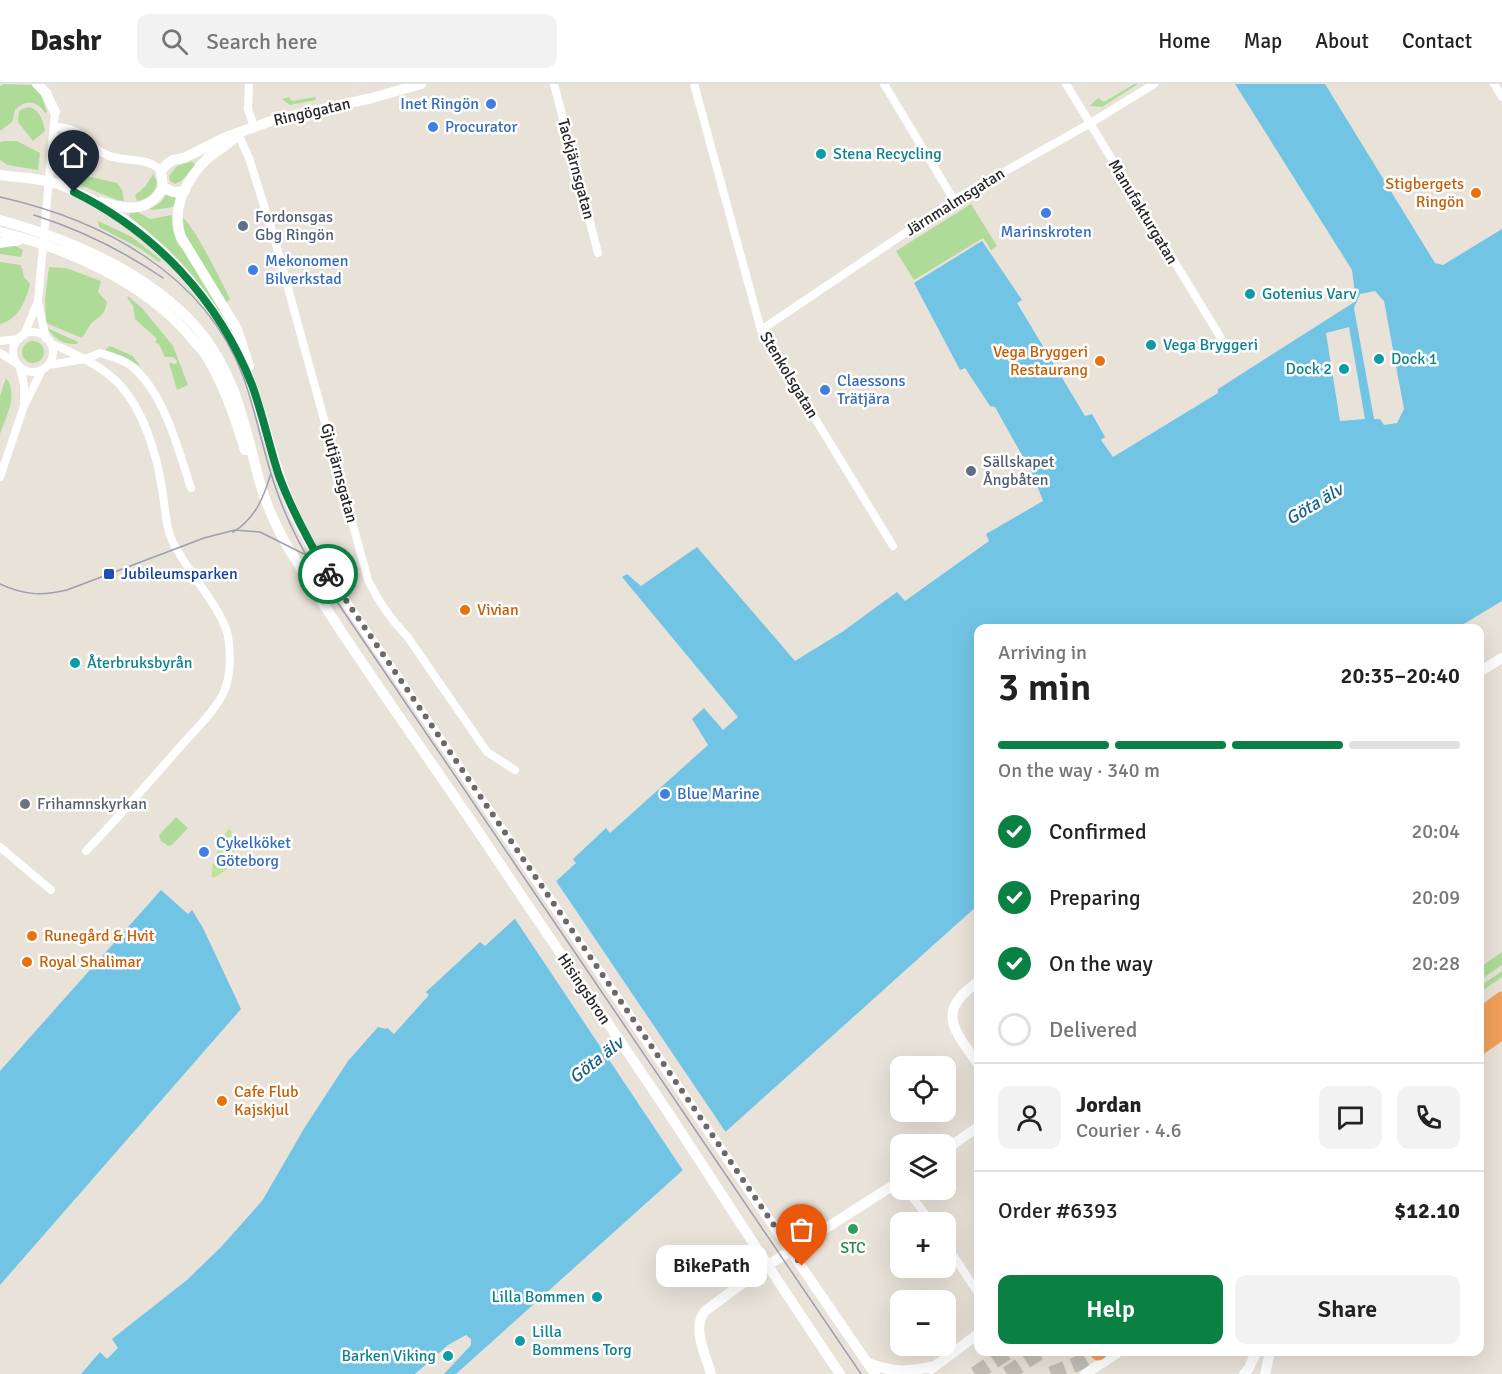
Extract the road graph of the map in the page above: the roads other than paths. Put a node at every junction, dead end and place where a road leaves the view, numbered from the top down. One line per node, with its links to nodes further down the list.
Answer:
1 (38, 84): 11 (main road)
2 (249, 84): 14 (street)
3 (554, 84): 26 (street, Tackjärnsgatan)
4 (694, 84): 28 (street, Stenkolsgatan)
5 (884, 84): 21 (street)
6 (1066, 84): 12 (street, Manufakturgatan)
7 (1154, 84): 12 (street, Järnmalmsgatan)
8 (1494, 84): 10 (street)
9 (415, 85): 14 (main road, Ringögatan)
10 (1502, 97)
11 (55, 112): 13 (street)
12 (1089, 124): 21 (street, Järnmalmsgatan); 30 (street, Manufakturgatan)
13 (54, 127): 16 (street); 27 (street)
14 (254, 127): 15 (main road, Ringögatan)
15 (238, 134): 16 (main road, Ringögatan); 19 (main road, Ringögatan); 45 (street, Gjutjärnsgatan)
16 (161, 171): 18 (main road)
17 (1, 174): 20 (main road)
18 (163, 187): 19 (main road); 20 (main road)
19 (185, 191): 37 (main road, Ringögatan)
20 (86, 198): 37 (main road)
21 (954, 200): 28 (street, Järnmalmsgatan)
22 (0, 220): 40 (main road)
23 (0, 232): 24 (main road)
24 (25, 239): 25 (main road); 40 (main road)
25 (0, 243)
26 (598, 253)
27 (38, 301): 29 (street); 31 (street)
28 (761, 330): 42 (street, Stenkolsgatan)
29 (22, 337): 31 (street); 32 (street); 35 (street)
30 (1221, 338)
31 (48, 340): 34 (street); 36 (street)
32 (0, 341)
33 (0, 354): 35 (street)
34 (85, 359): 36 (street); 41 (street); 47 (street)
35 (18, 365): 36 (street); 38 (street)
36 (45, 367): 38 (street)
37 (252, 387): 67 (main road, Hisingsbron)
38 (24, 406): 39 (street)
39 (0, 477)
40 (260, 482): 69 (main road, Hisingsbron)
41 (190, 488)
42 (893, 546)
43 (1502, 658): 44 (main road)
44 (1484, 669)
45 (515, 770)
46 (0, 847): 48 (street)
47 (86, 851)
48 (51, 890)
49 (974, 985): 57 (main road)
50 (1502, 999): 51 (highway)
51 (1484, 1012)
52 (1502, 1016): 53 (highway)
53 (1484, 1028)
54 (1500, 1033): 55 (highway); 56 (highway)
55 (1484, 1044)
56 (1484, 1049)
57 (974, 1058)
58 (974, 1130): 59 (main road)
59 (956, 1142)
60 (890, 1187): 70 (main road)
61 (956, 1260): 62 (street)
62 (974, 1287)
63 (974, 1337): 68 (main road)
64 (1113, 1356): 73 (main road)
65 (1254, 1356): 74 (main road)
66 (1269, 1356): 75 (main road)
67 (867, 1362): 68 (main road); 71 (main road, Hisingsbron)
68 (935, 1366): 72 (main road)
69 (838, 1372)
70 (711, 1374)
71 (875, 1374)
72 (923, 1374)
73 (1085, 1374)
74 (1244, 1374)
75 (1265, 1374)

